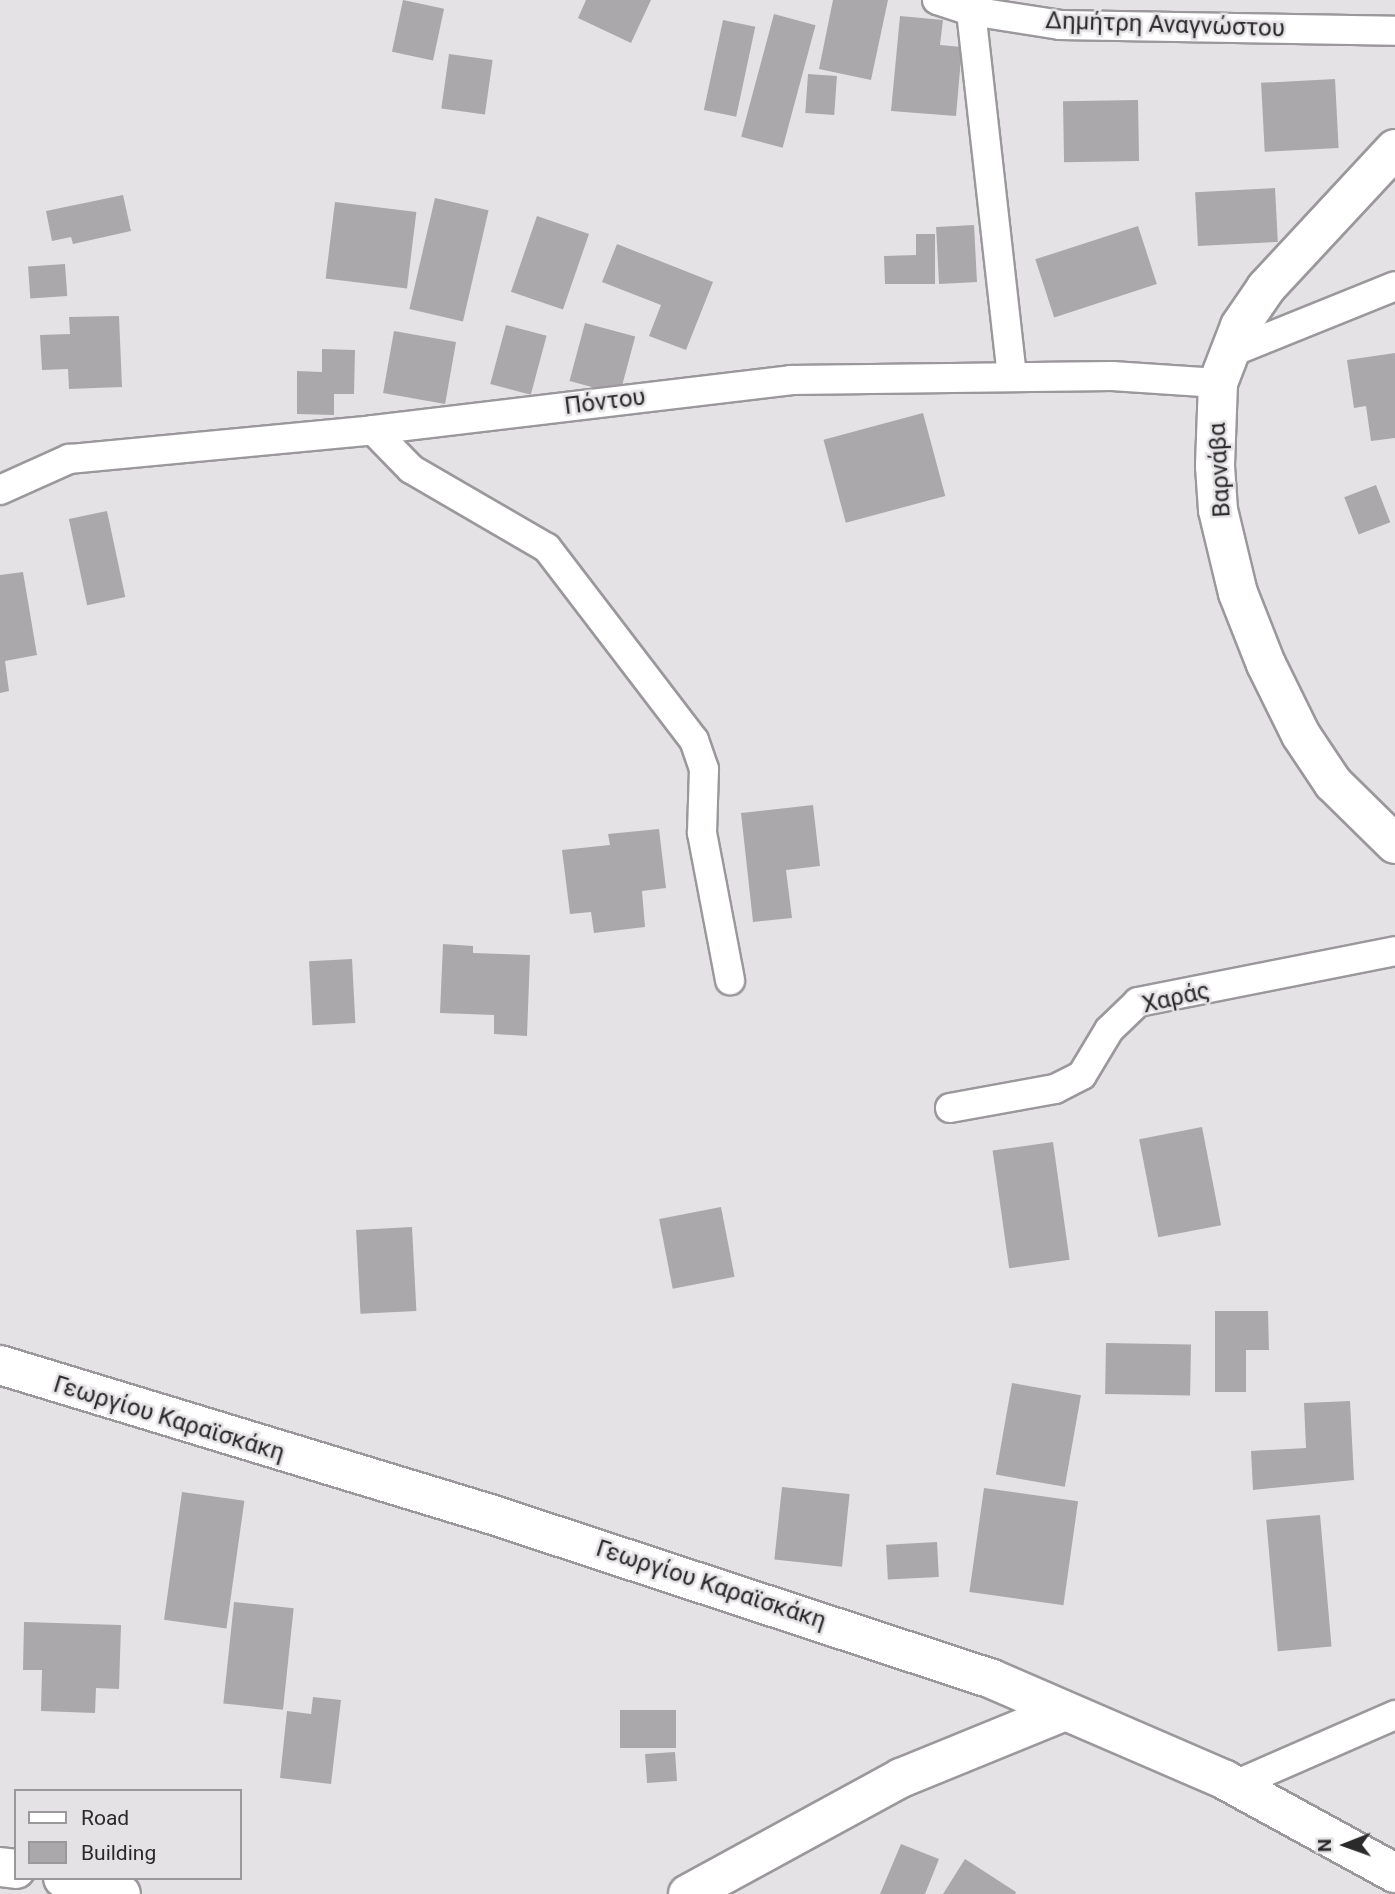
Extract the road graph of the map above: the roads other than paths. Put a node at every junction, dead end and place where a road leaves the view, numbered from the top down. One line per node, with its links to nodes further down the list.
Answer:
1 (937, 0): 2 (street, Δημήτρη Αναγνώστου)
2 (971, 12): 3 (street, Δημήτρη Αναγνώστου); 7 (street)
3 (1395, 31)
4 (1395, 149): 6 (main road)
5 (1395, 286): 6 (street)
6 (1223, 369): 7 (street, Πόντου); 10 (main road, Βαρνάβα)
7 (1012, 376): 8 (street, Πόντου)
8 (373, 430): 9 (street, Πόντου); 12 (street)
9 (0, 490)
10 (1395, 844)
11 (1395, 951): 13 (street, Χαράς)
12 (730, 980)
13 (950, 1108)
14 (0, 1366): 15 (main road, Γεωργίου Καραϊσκάκη)
15 (1063, 1712): 17 (main road, Γεωργίου Καραϊσκάκη); 21 (main road)
16 (1395, 1715): 17 (street)
17 (1235, 1785): 18 (main road, Γεωργίου Καραϊσκάκη)
18 (1395, 1873)
19 (70, 1880): 20 (main road)
20 (121, 1894)
21 (688, 1894)

